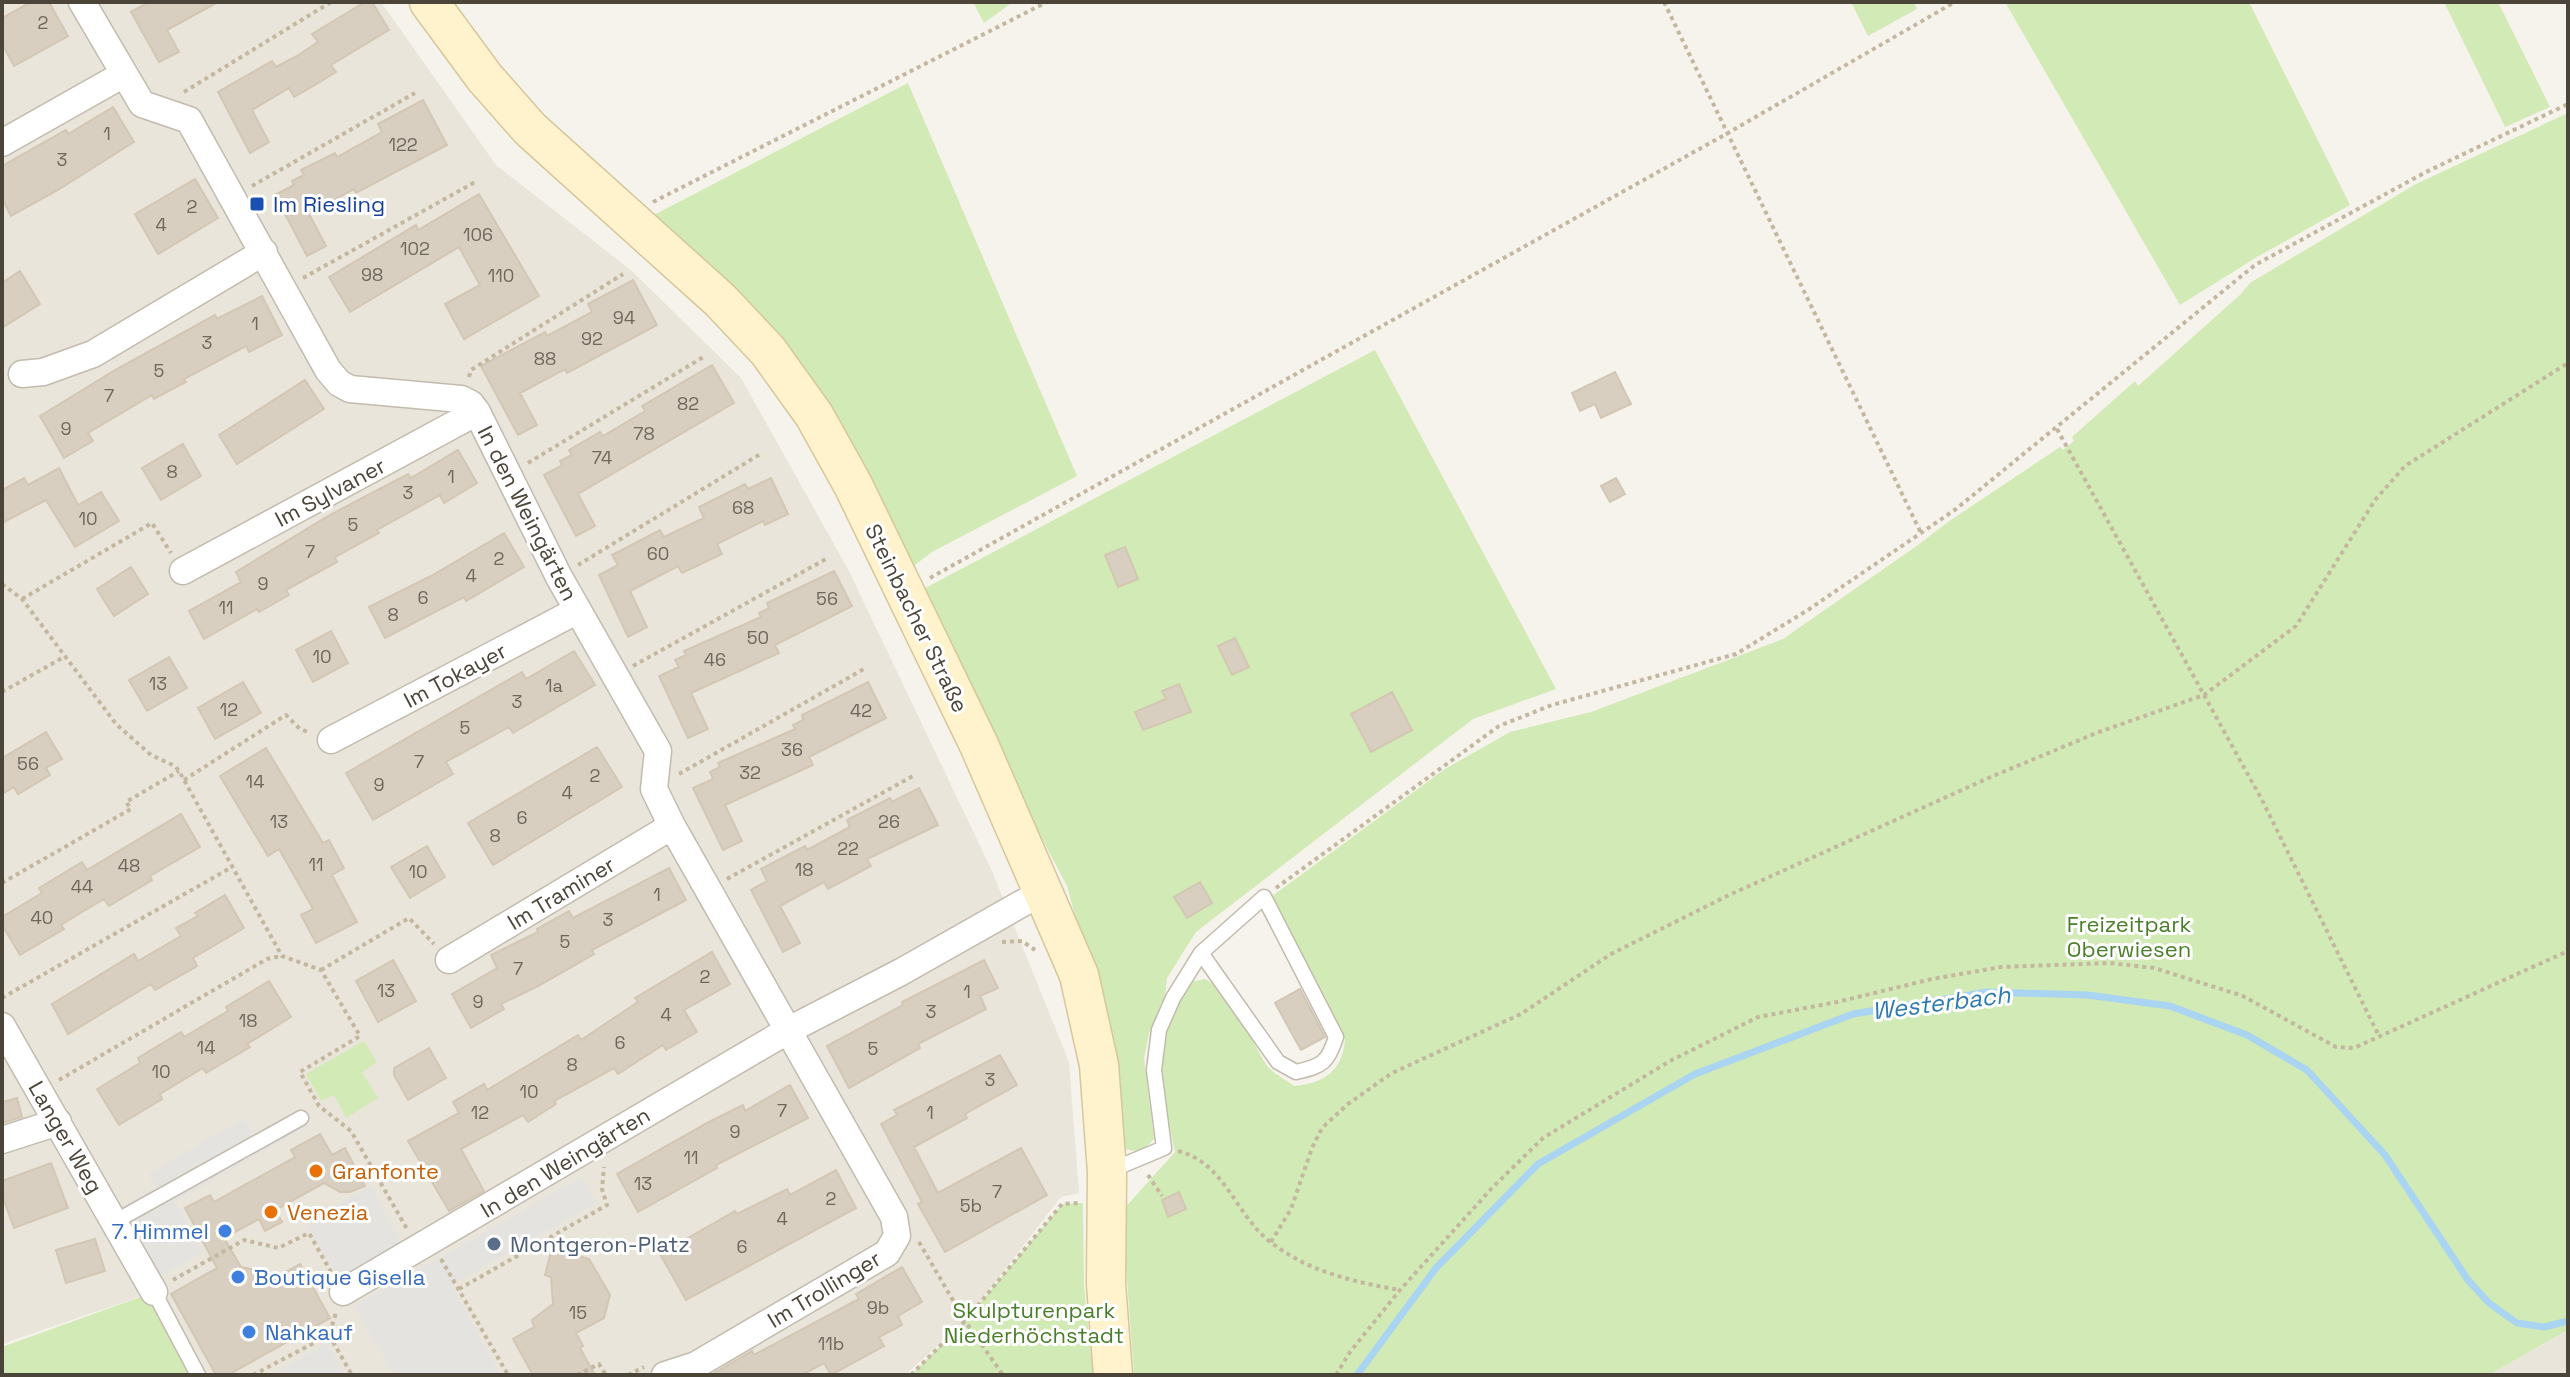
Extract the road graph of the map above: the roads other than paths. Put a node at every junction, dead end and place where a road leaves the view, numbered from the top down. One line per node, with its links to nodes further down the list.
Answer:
1 (82, 2): 3 (street)
2 (429, 2): 12 (main road, Steinbacher Straße)
3 (124, 74): 4 (street); 5 (street)
4 (2, 143)
5 (264, 252): 6 (street); 7 (street)
6 (22, 374)
7 (469, 405): 8 (street, Im Sylvaner); 9 (street, In den Weingärten)
8 (183, 571)
9 (578, 610): 10 (street, Im Tokayer); 11 (street, In den Weingärten)
10 (331, 740)
11 (672, 826): 14 (street, Im Traminer); 16 (street, In den Weingärten)
12 (1044, 891): 16 (street, In den Weingärten); 20 (main road, Steinbacher Straße)
13 (1201, 953): 13 (lane); 20 (lane)
14 (449, 960)
15 (2, 1026): 18 (street, Langer Weg)
16 (787, 1031): 23 (street, In den Weingärten); 25 (street, Im Trollinger)
17 (301, 1118): 21 (lane)
18 (58, 1122): 19 (street); 21 (street, Langer Weg)
19 (2, 1140)
20 (1108, 1186): 26 (main road, Steinbacher Straße)
21 (116, 1221): 22 (street, Langer Weg)
22 (154, 1292): 24 (lane, Langer Weg)
23 (343, 1292)
24 (198, 1375)
25 (665, 1375)
26 (1113, 1375)

